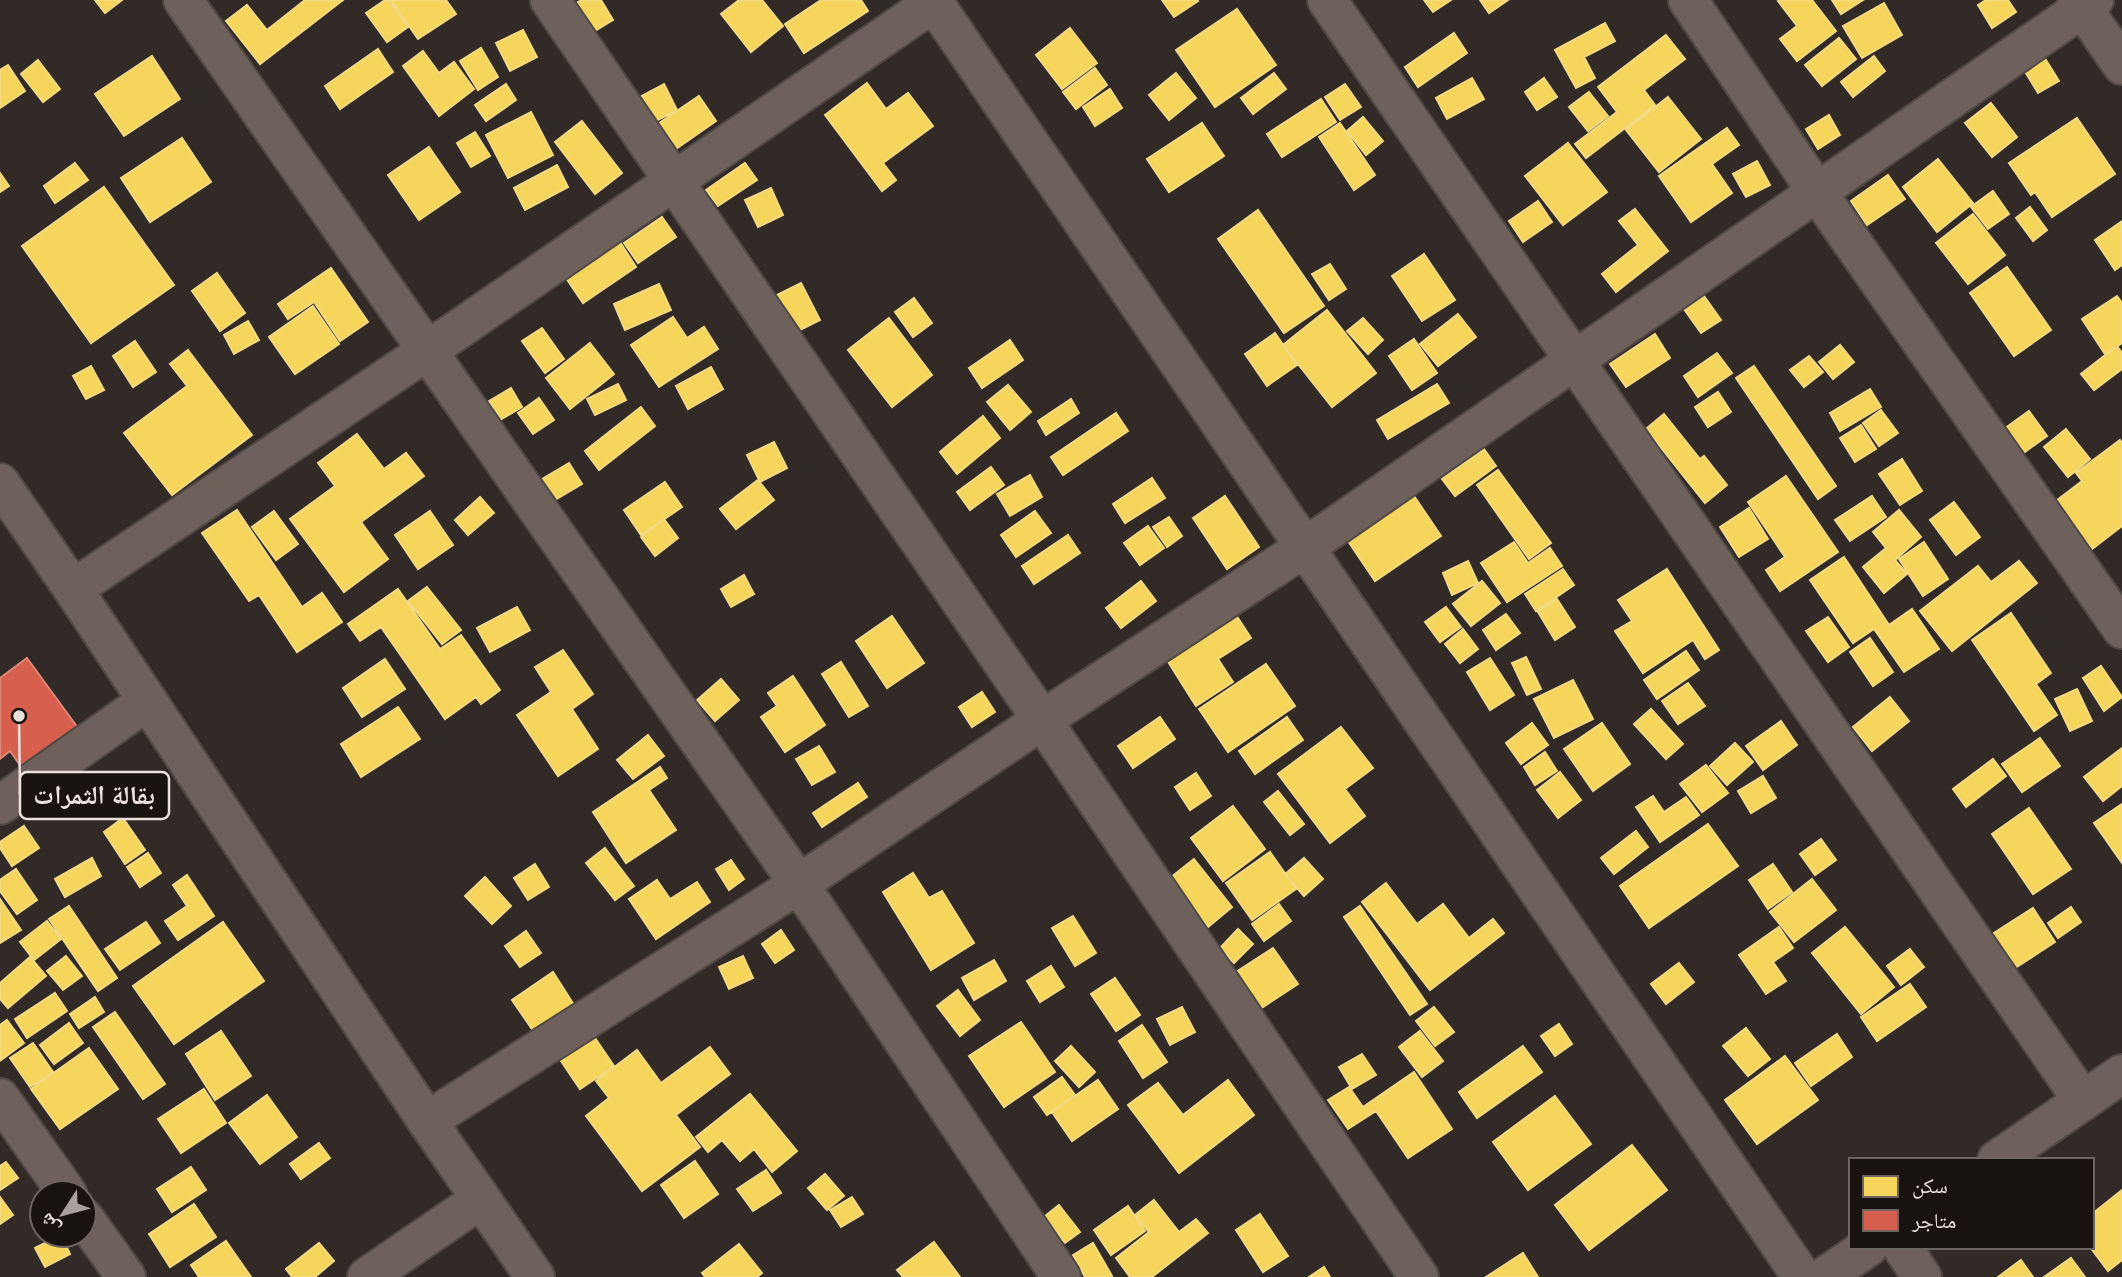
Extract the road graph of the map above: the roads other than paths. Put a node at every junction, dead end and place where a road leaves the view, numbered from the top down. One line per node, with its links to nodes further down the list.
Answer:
1 (183, 0): 10 (street)
2 (550, 0): 8 (street)
3 (1326, 0): 11 (street)
4 (1688, 0): 9 (street)
5 (934, 1): 8 (street); 13 (street)
6 (2085, 3): 7 (street); 9 (street)
7 (2122, 65)
8 (672, 181): 10 (street); 17 (street)
9 (1817, 192): 11 (street); 15 (street)
10 (427, 351): 14 (street); 19 (street)
11 (1574, 362): 13 (street); 21 (street)
12 (0, 484): 14 (street)
13 (1304, 548): 17 (street); 35 (street)
14 (73, 589): 16 (street)
15 (2122, 629)
16 (146, 702): 18 (street); 23 (street)
17 (1042, 720): 19 (street); 34 (street)
18 (0, 805)
19 (799, 884): 23 (street); 33 (street)
20 (2122, 1074): 21 (street)
21 (2083, 1101): 24 (street)
22 (1, 1103): 25 (street)
23 (427, 1121): 26 (street)
24 (2000, 1158)
25 (57, 1179)
26 (481, 1199): 31 (street); 32 (street)
27 (98, 1238): 30 (street)
28 (1865, 1249): 36 (street)
29 (1903, 1249): 37 (street)
30 (126, 1277)
31 (367, 1277)
32 (535, 1277)
33 (1061, 1277)
34 (1419, 1277)
35 (1802, 1277)
36 (1824, 1277)
37 (1922, 1277)

